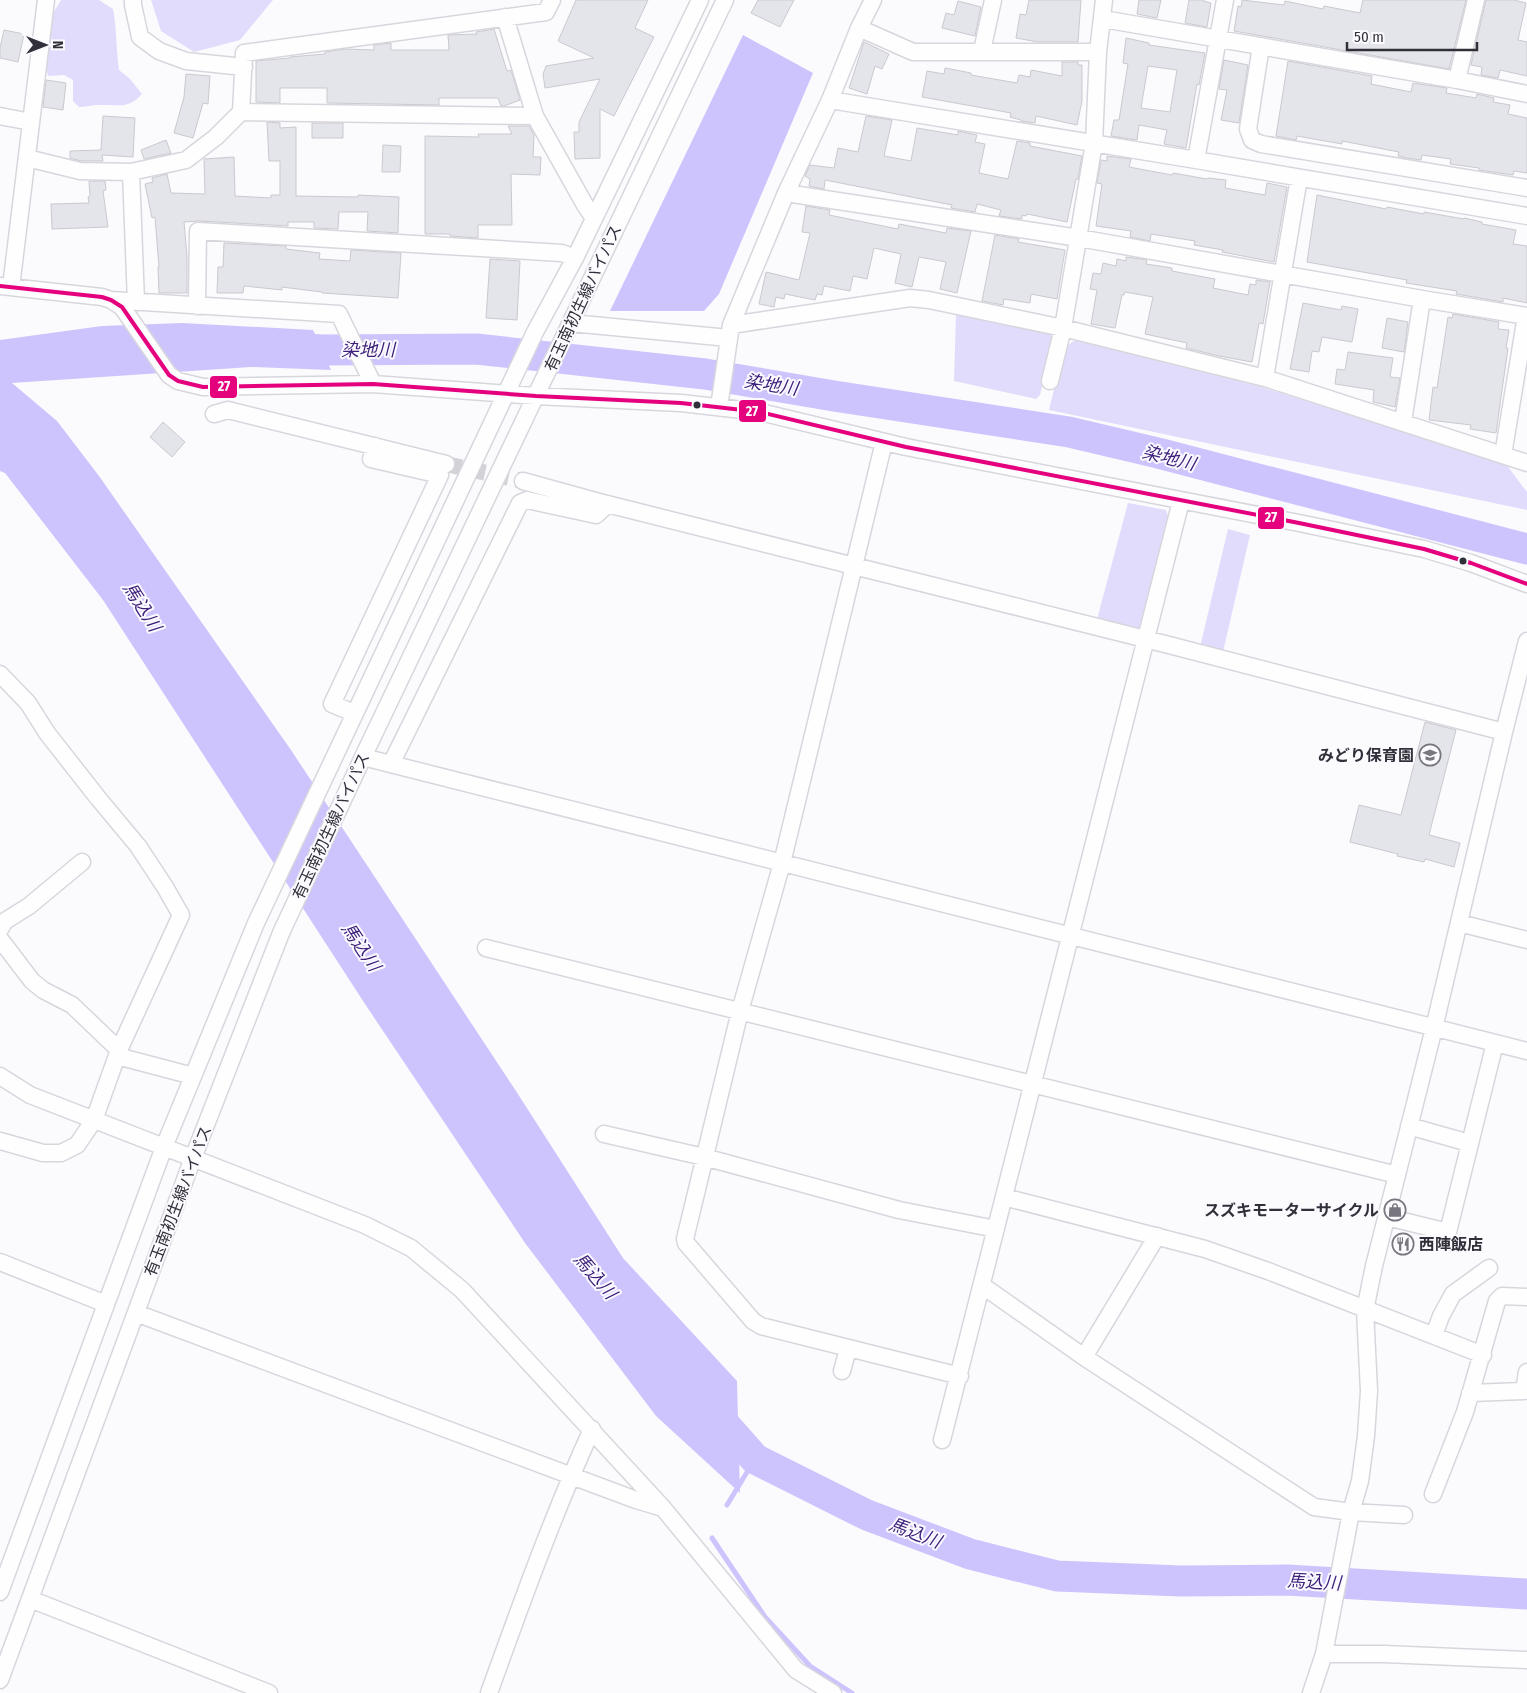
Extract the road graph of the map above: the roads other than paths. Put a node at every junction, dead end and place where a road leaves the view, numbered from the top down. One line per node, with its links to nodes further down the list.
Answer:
1 (46, 0): 25 (street)
2 (133, 0): 18 (street)
3 (552, 0): 11 (street)
4 (700, 0): 34 (street, 有玉南初生線バイパス)
5 (725, 0): 45 (street, 有玉南初生線バイパス)
6 (873, 0): 13 (street)
7 (993, 0): 16 (street)
8 (1104, 0): 12 (street)
9 (1225, 0): 14 (street)
10 (1476, 0): 19 (street)
11 (504, 17): 18 (street); 24 (street)
12 (1103, 19): 14 (street); 17 (street)
13 (860, 28): 16 (street); 21 (street)
14 (1218, 39): 15 (street); 28 (street)
15 (1261, 46): 19 (street); 31 (street)
16 (982, 52): 17 (street)
17 (1098, 52): 26 (street)
18 (244, 66): 22 (street)
19 (1457, 80): 20 (street)
20 (1527, 94)
21 (830, 100): 26 (street); 32 (street)
22 (241, 112): 24 (street); 29 (street)
23 (0, 116): 25 (street)
24 (535, 116): 34 (street)
25 (31, 122): 27 (street)
26 (1094, 143): 28 (street); 35 (street)
27 (27, 158): 29 (street); 38 (street)
28 (1196, 160): 30 (street)
29 (131, 172): 41 (street)
30 (1299, 178): 33 (street); 37 (street)
31 (1527, 188)
32 (786, 193): 35 (street); 46 (street)
33 (1527, 216)
34 (593, 217): 36 (street, 有玉南初生線バイパス)
35 (1079, 238): 37 (street); 44 (street)
36 (575, 258): 42 (street); 50 (street, 有玉南初生線バイパス)
37 (1284, 275): 39 (street); 47 (street)
38 (6, 287): 40 (street)
39 (1422, 299): 43 (street); 54 (street)
40 (111, 300): 41 (street); 49 (street)
41 (136, 302): 42 (street)
42 (197, 306): 49 (street)
43 (1526, 316): 57 (street)
44 (1063, 328): 46 (street); 47 (street); 48 (street)
45 (568, 329): 46 (street); 51 (street, 有玉南初生線バイパス)
46 (730, 332): 52 (street)
47 (1265, 378): 54 (street)
48 (1050, 381)
49 (373, 384): 50 (street)
50 (509, 388): 51 (street); 68 (street, 有玉南初生線バイパス)
51 (539, 389): 52 (street); 70 (street, 有玉南初生線バイパス)
52 (719, 404): 55 (street)
53 (214, 414): 56 (street)
54 (1403, 422): 57 (street)
55 (884, 442): 61 (street); 63 (street)
56 (375, 446): 59 (street); 68 (street)
57 (1503, 455): 58 (street)
58 (1527, 463)
59 (446, 464)
60 (523, 481): 62 (street)
61 (1181, 501): 64 (street); 65 (street)
62 (608, 504): 63 (street); 71 (street)
63 (854, 565): 65 (street); 73 (street)
64 (1527, 584)
65 (1146, 640): 69 (street); 76 (street)
66 (1527, 641): 69 (street)
67 (0, 674): 84 (street)
68 (354, 714): 86 (street, 有玉南初生線バイパス)
69 (1504, 732): 74 (street)
70 (363, 757): 71 (street); 95 (street, 有玉南初生線バイパス)
71 (391, 764): 73 (street)
72 (82, 862): 75 (street)
73 (782, 863): 76 (street); 80 (street)
74 (1459, 923): 78 (street); 81 (street)
75 (0, 929)
76 (1070, 936): 81 (street); 87 (street)
77 (0, 939): 84 (street)
78 (1527, 940)
79 (486, 948): 80 (street)
80 (740, 1011): 87 (street); 94 (street)
81 (1434, 1028): 82 (street); 89 (street)
82 (1495, 1043): 83 (street); 92 (street)
83 (1527, 1051)
84 (118, 1053): 86 (street); 88 (street)
85 (0, 1076): 88 (street)
86 (193, 1076): 93 (street, 有玉南初生線バイパス)
87 (1032, 1084): 96 (street); 97 (street)
88 (94, 1120): 91 (street); 93 (street)
89 (1409, 1126): 92 (street); 96 (street)
90 (604, 1134): 94 (street)
91 (0, 1141)
92 (1469, 1143): 98 (street)
93 (164, 1148): 95 (street); 105 (street, 有玉南初生線バイパス)
94 (704, 1157): 99 (street); 109 (street)
95 (193, 1158): 107 (street, 有玉南初生線バイパス); 116 (street)
96 (1397, 1175): 98 (street)
97 (1004, 1197): 99 (street); 100 (street)
98 (1386, 1217): 106 (street)
99 (996, 1229): 103 (street)
100 (1157, 1236): 106 (street); 111 (street)
101 (0, 1262): 105 (street)
102 (1490, 1268): 108 (street)
103 (983, 1286): 111 (street); 114 (street)
104 (1527, 1297): 110 (street)
105 (106, 1304): 123 (street, 有玉南初生線バイパス)
106 (1365, 1310): 108 (street); 121 (street)
107 (136, 1313): 118 (street); 124 (street, 有玉南初生線バイパス)
108 (1434, 1335): 110 (street)
109 (848, 1348): 112 (street); 114 (street)
110 (1482, 1355): 115 (street)
111 (1084, 1357): 121 (street)
112 (842, 1371)
113 (1527, 1372): 115 (street)
114 (960, 1376): 117 (street)
115 (1470, 1393): 119 (street)
116 (592, 1429): 118 (street); 120 (street)
117 (942, 1440)
118 (571, 1475): 120 (street); 129 (street)
119 (1433, 1494)
120 (663, 1508): 130 (street)
121 (1351, 1512): 122 (street); 125 (street)
122 (1404, 1515)
123 (0, 1590)
124 (30, 1599): 127 (street, 有玉南初生線バイパス); 128 (street)
125 (1324, 1654): 126 (street); 131 (street)
126 (1527, 1660)
127 (0, 1680)
128 (267, 1693)
129 (489, 1693)
130 (833, 1693)
131 (1311, 1693)

